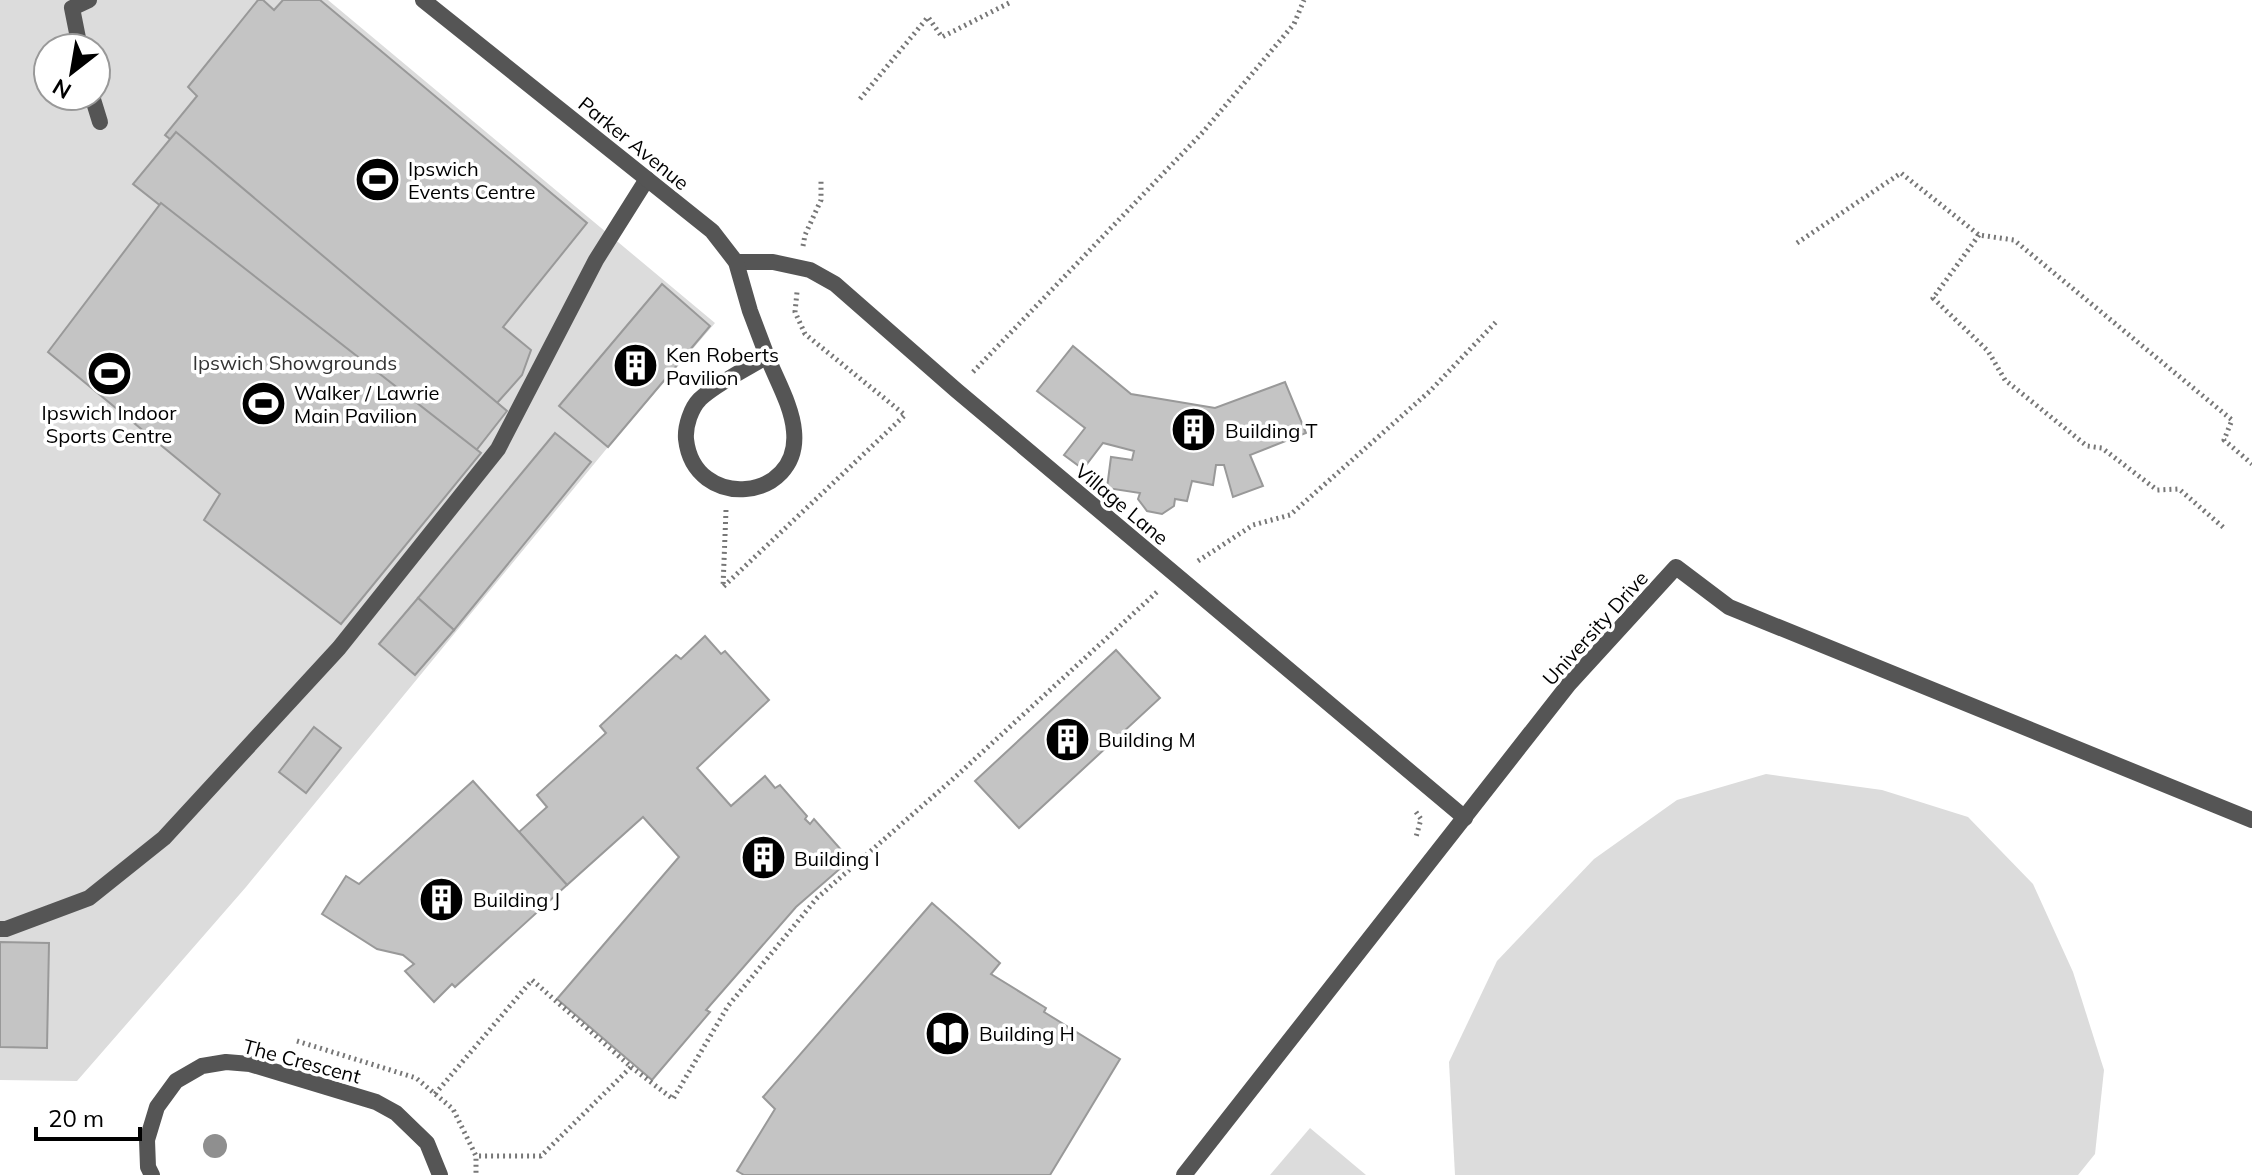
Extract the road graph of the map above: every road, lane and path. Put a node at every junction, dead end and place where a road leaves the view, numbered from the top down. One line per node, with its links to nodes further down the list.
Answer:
1 (89, 0): 5 (street)
2 (423, 0): 10 (street, Parker Avenue)
3 (1304, 0): 16 (path)
4 (1009, 3): 7 (path)
5 (68, 4): 6 (street)
6 (76, 32)
7 (860, 99)
8 (97, 112): 9 (street)
9 (100, 122)
10 (647, 179): 13 (street, Parker Avenue); 22 (street)
11 (1979, 235): 12 (path); 17 (path); 18 (path)
12 (1797, 243)
13 (736, 262): 15 (street, Parker Avenue); 16 (street, Village Lane)
14 (1496, 322): 19 (path)
15 (767, 356): 15 (street, Parker Avenue)
16 (956, 390): 19 (street, Village Lane)
17 (2252, 464)
18 (2224, 528)
19 (1175, 576): 20 (street, Village Lane); 23 (path)
20 (1465, 818): 21 (street, University Drive); 28 (street, University Drive)
21 (2252, 820)
22 (0, 929)
23 (631, 1067): 24 (path); 25 (path)
24 (435, 1094)
25 (476, 1156)
26 (152, 1175): 27 (street, The Crescent)
27 (440, 1175)
28 (1184, 1175)

